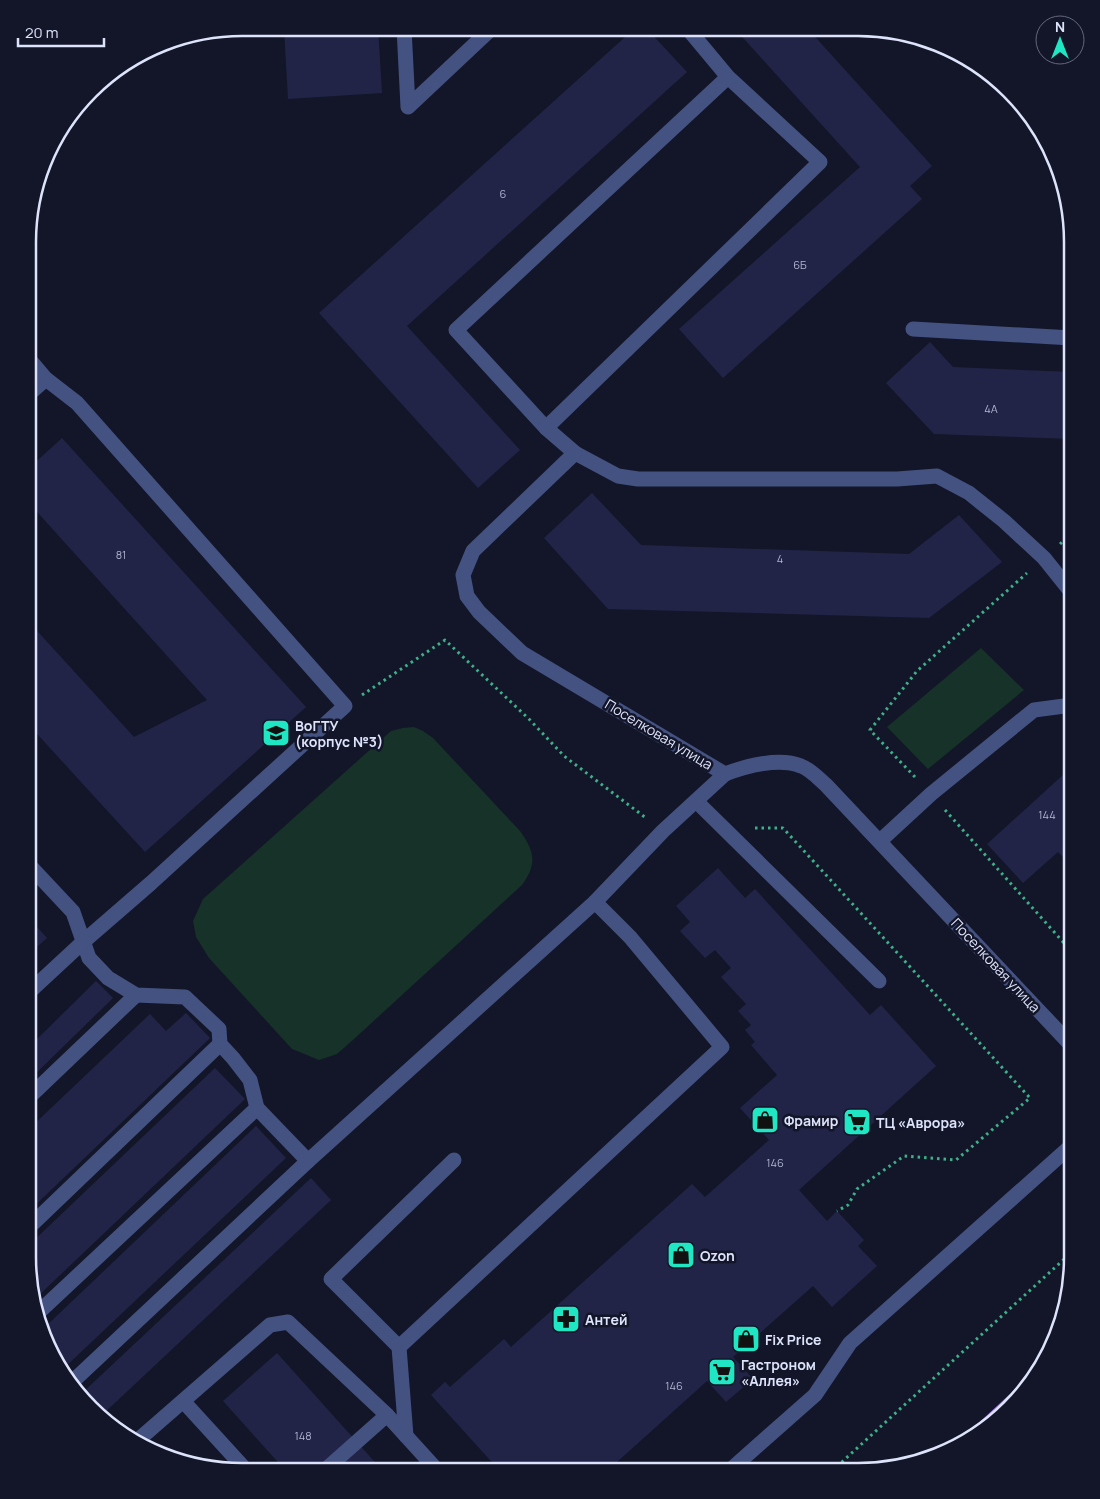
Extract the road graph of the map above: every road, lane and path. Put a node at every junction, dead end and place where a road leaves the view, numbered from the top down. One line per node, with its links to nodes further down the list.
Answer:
1 (404, 36): 2 (street)
2 (483, 36)
3 (694, 36): 4 (street)
4 (728, 77): 10 (street); 10 (street)
5 (913, 328): 6 (street)
6 (1064, 337)
7 (36, 367): 8 (street)
8 (46, 379): 9 (street); 15 (street)
9 (36, 388)
10 (546, 428): 11 (street)
11 (575, 453): 13 (street); 17 (street, Поселковая улица)
12 (1064, 540): 13 (path)
13 (1044, 558): 14 (street); 18 (path)
14 (1064, 583)
15 (345, 706): 20 (path); 24 (street)
16 (1064, 706): 18 (street)
17 (724, 774): 19 (street); 21 (street, Поселковая улица)
18 (931, 794): 21 (street); 25 (path)
19 (696, 800): 20 (street); 26 (street)
20 (663, 831): 23 (street)
21 (880, 841): 29 (street, Поселковая улица)
22 (36, 873): 24 (street)
23 (596, 902): 35 (street); 39 (street)
24 (83, 942): 27 (street); 28 (street)
25 (1064, 943)
26 (879, 981)
27 (36, 986)
28 (136, 995): 30 (street); 31 (street)
29 (1064, 1037)
30 (220, 1044): 32 (street); 36 (street)
31 (36, 1090)
32 (257, 1108): 35 (street); 38 (street)
33 (1064, 1152): 48 (street)
34 (454, 1160): 39 (street)
35 (308, 1161): 40 (street)
36 (36, 1220)
37 (1064, 1259): 49 (path)
38 (43, 1309)
39 (399, 1347): 43 (street)
40 (76, 1378)
41 (183, 1401): 42 (street); 44 (street); 45 (street)
42 (387, 1415): 43 (street); 46 (street)
43 (406, 1436): 47 (street)
44 (142, 1437)
45 (239, 1463)
46 (333, 1463)
47 (431, 1463)
48 (738, 1463)
49 (841, 1463)

